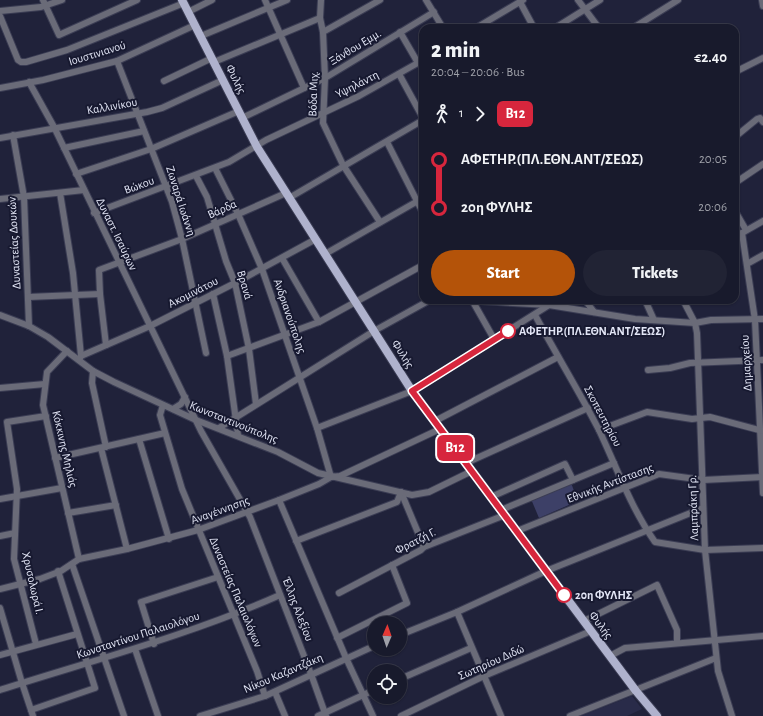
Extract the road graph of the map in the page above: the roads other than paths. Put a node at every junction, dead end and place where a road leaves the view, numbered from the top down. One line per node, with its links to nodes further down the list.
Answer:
1 (62, 0): 15 (street)
2 (137, 0): 15 (street)
3 (212, 0): 20 (street)
4 (265, 0): 17 (street)
5 (287, 0): 17 (street)
6 (321, 0): 23 (street, Βόδα Μιχ.)
7 (380, 0): 31 (street)
8 (426, 0): 21 (street)
9 (578, 0): 18 (street)
10 (600, 0): 18 (street)
11 (678, 0): 29 (street)
12 (762, 0): 16 (street)
13 (522, 1): 25 (street); 26 (street)
14 (183, 2): 20 (main road, Φυλής); 22 (street)
15 (44, 3): 19 (street)
16 (763, 6)
17 (268, 8): 33 (street); 34 (street)
18 (585, 10): 27 (street); 28 (street)
19 (0, 11)
20 (188, 12): 30 (main road, Φυλής)
21 (434, 12): 24 (street); 32 (street, Ξάνθου Εμμ.)
22 (0, 16)
23 (320, 18): 31 (street, Βόδα Μιχ.); 33 (street)
24 (441, 24)
25 (483, 24)
26 (532, 24)
27 (562, 24)
28 (596, 24)
29 (639, 24)
30 (195, 25): 34 (main road, Φυλής); 36 (street, Ιουστινιανού)
31 (323, 32): 42 (street, Βόδα Μιχ.)
32 (400, 32): 38 (street); 42 (street, Ξάνθου Εμμ.)
33 (280, 34): 37 (street); 47 (street)
34 (201, 36): 37 (main road, Φυλής)
35 (763, 58): 40 (street)
36 (117, 60): 45 (street, Ιουστινιανού); 50 (street, Ζωναρά Ιωάννη)
37 (213, 60): 43 (main road, Φυλής); 44 (street)
38 (419, 60)
39 (419, 63): 41 (street, Υψηλάντη)
40 (739, 70)
41 (399, 74): 48 (street, Υψηλάντη); 49 (street)
42 (325, 78): 47 (street, Ξάνθου Εμμ.); 48 (street, Βόδα Μιχ.)
43 (223, 80): 50 (street, Καλλινίκου); 51 (main road, Φυλής)
44 (164, 81)
45 (29, 82): 46 (street, Ιουστινιανού); 54 (street, Δυναστ. Ισαύρων)
46 (0, 88)
47 (304, 88): 51 (street, Ξάνθου Εμμ.)
48 (323, 112): 60 (street, Υψηλάντη); 64 (street, Βόδα Μιχ.)
49 (419, 112)
50 (138, 113): 54 (street, Καλλινίκου); 55 (street, Ζωναρά Ιωάννη)
51 (240, 114): 60 (main road, Φυλής); 62 (street, Ξάνθου Εμμ.)
52 (761, 120): 56 (street)
53 (419, 121): 59 (street, Βάρδα)
54 (54, 128): 57 (street, Καλλινίκου); 61 (street, Δυναστ. Ισαύρων)
55 (144, 131): 61 (street); 62 (street, Ζωναρά Ιωάννη)
56 (739, 134)
57 (13, 135): 58 (street, Καλλινίκου); 73 (street, Δυναστείας Δουκών)
58 (0, 138)
59 (386, 142): 64 (street, Βάρδα); 75 (street)
60 (257, 147): 65 (street, Βώκου); 72 (main road, Φυλής)
61 (64, 148): 66 (street, Δυναστ. Ισαύρων)
62 (151, 149): 66 (street, Ξάνθου Εμμ.); 69 (street, Ζωναρά Ιωάννη)
63 (763, 164): 68 (street)
64 (343, 165): 72 (street, Βάρδα); 80 (street, Βόδα Μιχ.)
65 (215, 168): 67 (street, Βώκου); 78 (street, Ανδριανούπολης)
66 (76, 174): 70 (street, Δυναστ. Ισαύρων)
67 (196, 176): 69 (street, Βώκου); 82 (street, Βρανά)
68 (739, 180)
69 (167, 187): 77 (street, Βώκου); 85 (street, Ζωναρά Ιωάννη)
70 (84, 190): 71 (street); 77 (street, Δυναστ. Ισαύρων)
71 (60, 193): 73 (street); 97 (street)
72 (288, 195): 78 (street, Βάρδα); 86 (main road, Φυλής)
73 (24, 197): 74 (street); 98 (street, Δυναστείας Δουκών)
74 (0, 199)
75 (417, 202): 76 (street); 80 (street)
76 (419, 205)
77 (94, 213): 90 (street, Δυναστ. Ισαύρων)
78 (238, 214): 82 (street, Βάρδα); 93 (street, Ανδριανούπολης)
79 (739, 220): 83 (street)
80 (380, 222): 87 (street)
81 (763, 222): 83 (street)
82 (215, 224): 85 (street, Βάρδα); 94 (street, Βρανά)
83 (744, 232): 84 (street); 91 (street, Δημαρχείου)
84 (739, 235)
85 (182, 239): 90 (street, Βάρδα); 99 (street, Ζωναρά Ιωάννη)
86 (316, 239): 87 (main road, Φυλής); 89 (street, Ακομινάτου)
87 (325, 254): 100 (main road, Φυλής)
88 (763, 255): 91 (street)
89 (282, 258): 93 (street, Ακομινάτου); 114 (street)
90 (120, 264): 95 (street, Βάρδα); 117 (street, Δυναστ. Ισαύρων)
91 (747, 264): 113 (street, Δημαρχείου)
92 (419, 267): 100 (street)
93 (262, 269): 94 (street, Ακομινάτου); 119 (street, Ανδριανούπολης)
94 (235, 284): 96 (street, Ακομινάτου); 122 (street, Βρανά)
95 (100, 294): 97 (street); 121 (street)
96 (213, 294): 99 (street, Ακομινάτου); 125 (street)
97 (74, 295): 98 (street); 127 (street)
98 (28, 297): 116 (street, Δυναστείας Δουκών)
99 (196, 302): 117 (street, Ακομινάτου); 124 (street, Ζωναρά Ιωάννη)
100 (356, 302): 114 (street); 118 (main road, Φυλής)
101 (423, 304): 118 (street)
102 (474, 304): 120 (street)
103 (534, 304): 107 (street)
104 (588, 304): 108 (street)
105 (647, 304): 112 (street)
106 (684, 304): 115 (street, Λαμπράκη Γρ.)
107 (549, 305): 108 (street); 110 (street)
108 (594, 312): 112 (street)
109 (0, 315): 116 (street, Κωνσταντινούπολης)
110 (535, 315): 120 (street); 126 (street, Σκοπευτηρίου)
111 (763, 319): 113 (street)
112 (654, 320): 115 (street)
113 (755, 320): 115 (street); 128 (street, Δημαρχείου)
114 (319, 322): 119 (street)
115 (695, 323): 129 (street, Λαμπράκη Γρ.)
116 (29, 326): 123 (street, Κωνσταντινούπολης)
117 (150, 326): 121 (street, Ακομινάτου); 136 (street, Δυναστ. Ισαύρων)
118 (374, 331): 132 (street); 135 (main road, Φυλής)
119 (285, 334): 122 (street); 132 (street, Ανδριανούπολης)
120 (494, 339): 135 (street)
121 (106, 345): 127 (street, Ακομινάτου)
122 (249, 349): 125 (street); 137 (street, Βρανά)
123 (67, 351): 127 (street, Κωνσταντινούπολης); 133 (street, Κόκκινης Μηλιάς)
124 (206, 353)
125 (227, 356): 144 (street)
126 (558, 357): 139 (street, Σκοπευτηρίου); 146 (street)
127 (80, 358): 131 (street, Κωνσταντινούπολης)
128 (760, 360): 129 (street); 141 (street, Δημαρχείου)
129 (699, 363): 130 (street); 143 (street, Λαμπράκη Γρ.)
130 (648, 370)
131 (93, 371): 138 (street, Κωνσταντινούπολης); 155 (street)
132 (300, 378): 137 (street); 148 (street, Ανδριανούπολης)
133 (45, 384): 134 (street); 142 (street, Κόκκινης Μηλιάς)
134 (0, 388)
135 (412, 391): 146 (main road, Φυλής); 148 (street)
136 (185, 397): 140 (street); 145 (street, Δυναστ. Ισαύρων)
137 (256, 404): 144 (street)
138 (163, 405): 140 (street, Κωνσταντινούπολης); 152 (street, Δυναστείας Παλαιολόγων)
139 (588, 408): 150 (street, Σκοπευτηρίου); 158 (street)
140 (173, 409): 145 (street, Κωνσταντινούπολης)
141 (761, 409): 151 (street, Δημαρχείου)
142 (46, 416): 156 (street, Κόκκινης Μηλιάς); 170 (street, Χρυσολωρά Ι.)
143 (701, 418): 150 (street); 151 (street); 164 (street, Λαμπράκη Γρ.)
144 (235, 419): 147 (street); 153 (street)
145 (196, 420): 147 (street, Κωνσταντινούπολης); 176 (street, Έλλης Αλεξίου)
146 (435, 422): 149 (main road, Φυλής)
147 (219, 428): 153 (street, Κωνσταντινούπολης)
148 (317, 428): 161 (street, Ανδριανούπολης)
149 (440, 429): 158 (main road, Φυλής); 160 (street, Αναγέννησης)
150 (599, 430): 157 (street, Σκοπευτηρίου)
151 (762, 431): 162 (street, Δημαρχείου)
152 (165, 433): 154 (street); 179 (street, Δυναστείας Παλαιολόγων)
153 (238, 435): 161 (street, Κωνσταντινούπολης)
154 (139, 439): 155 (street); 184 (street)
155 (103, 447): 156 (street); 174 (street)
156 (55, 458): 166 (street, Κόκκινης Μηλιάς)
157 (614, 462): 163 (street, Φρατζή Γ.); 167 (street, Σκοπευτηρίου)
158 (466, 463): 159 (main road, Φυλής)
159 (472, 471): 168 (street, Κωνσταντινούπολης); 171 (main road, Φυλής)
160 (350, 472): 161 (street, Αναγέννησης); 165 (street)
161 (331, 477): 165 (street, Κωνσταντινούπολης); 173 (street, Αναγέννησης)
162 (762, 477): 164 (street, Εθνικής Αντίστασης); 169 (street, Δημαρχείου)
163 (572, 480): 171 (street); 177 (street, Φρατζή Γ.)
164 (703, 480): 167 (street, Εθνικής Αντίστασης); 175 (street, Λαμπράκη Γρ.)
165 (352, 481): 168 (street, Κωνσταντινούπολης)
166 (62, 488): 170 (street); 178 (street, Κόκκινης Μηλιάς)
167 (625, 489): 180 (street, Σκοπευτηρίου); 181 (street, Εθνικής Αντίστασης)
168 (401, 492): 185 (street); 186 (street)
169 (763, 493)
170 (18, 496): 172 (street); 182 (street, Χρυσολωρά Ι.)
171 (491, 497): 177 (main road, Φυλής)
172 (0, 499)
173 (279, 500): 176 (street, Αναγέννησης); 185 (street)
174 (116, 505): 178 (street); 188 (street)
175 (703, 508): 180 (street); 189 (street, Λαμπράκη Γρ.)
176 (247, 512): 179 (street, Αναγέννησης); 199 (street, Έλλης Αλεξίου)
177 (503, 512): 181 (main road, Φυλής); 186 (street, Φρατζή Γ.)
178 (68, 513): 190 (street, Κόκκινης Μηλιάς)
179 (198, 530): 184 (street, Αναγέννησης); 195 (street, Δυναστείας Παλαιολόγων)
180 (647, 530): 189 (street, Σκοπευτηρίου); 193 (street)
181 (517, 531): 193 (main road, Φυλής)
182 (15, 532): 183 (street); 196 (street, Χρυσολωρά Ι.)
183 (0, 536)
184 (169, 539): 188 (street, Αναγέννησης)
185 (296, 541): 208 (street)
186 (424, 547): 192 (street, Φρατζή Γ.)
187 (763, 548): 189 (street, Σκοπευτηρίου)
188 (127, 549): 190 (street, Αναγέννησης)
189 (705, 550): 209 (street, Λαμπράκη Γρ.)
190 (79, 559): 191 (street, Αναγέννησης)
191 (72, 564): 194 (street, Αναγέννησης); 219 (street)
192 (392, 565): 198 (street, Φρατζή Γ.); 208 (street)
193 (546, 570): 201 (street); 203 (main road, Φυλής)
194 (58, 572): 196 (street, Αναγέννησης); 206 (street)
195 (218, 578): 202 (street, Δυναστείας Παλαιολόγων); 212 (street)
196 (21, 583): 197 (street, Αναγέννησης); 211 (street, Χρυσολωρά Ι.)
197 (0, 589)
198 (339, 593)
199 (280, 595): 202 (street, Κωνσταντίνου Παλαιολόγου); 223 (street, Έλλης Αλεξίου)
200 (0, 608): 216 (street)
201 (457, 612): 205 (street); 213 (street)
202 (234, 616): 212 (street, Κωνσταντίνου Παλαιολόγου); 232 (street, Δυναστείας Παλαιολόγων)
203 (584, 621): 204 (main road, Φυλής); 210 (street)
204 (591, 631): 218 (main road, Φυλής); 225 (street, Σωτηρίου Διδώ)
205 (407, 633)
206 (77, 634): 211 (street); 222 (street)
207 (763, 636): 209 (street)
208 (337, 638): 220 (street)
209 (716, 640): 210 (street); 221 (street, Λαμπράκη Γρ.)
210 (676, 643): 218 (street)
211 (36, 644): 216 (street)
212 (154, 644): 214 (street, Κωνσταντίνου Παλαιολόγου)
213 (471, 648): 224 (street); 225 (street)
214 (135, 649): 219 (street, Κωνσταντίνου Παλαιολόγου); 236 (street)
215 (367, 649): 220 (street, Νίκου Καζαντζάκη)
216 (13, 651): 217 (street); 226 (street)
217 (0, 655)
218 (610, 656): 228 (main road, Φυλής)
219 (105, 658): 222 (street, Κωνσταντίνου Παλαιολόγου); 235 (street)
220 (346, 658): 223 (street, Νίκου Καζαντζάκη); 231 (street)
221 (716, 658): 228 (street); 245 (street, Λαμπράκη Γρ.)
222 (86, 664): 226 (street, Κωνσταντίνου Παλαιολόγου); 233 (street)
223 (311, 674): 229 (street, Νίκου Καζαντζάκη); 234 (street, Έλλης Αλεξίου)
224 (407, 676)
225 (484, 676): 241 (street, Σωτηρίου Διδώ); 242 (street)
226 (22, 683): 227 (street, Κωνσταντίνου Παλαιολόγου); 233 (street)
227 (0, 690)
228 (636, 691): 243 (street); 244 (main road, Φυλής)
229 (275, 692): 232 (street, Νίκου Καζαντζάκη); 238 (street)
230 (367, 693): 231 (street)
231 (363, 695): 234 (street); 240 (street)
232 (265, 696): 237 (street, Νίκου Καζαντζάκη)
233 (32, 713)
234 (325, 714): 239 (street)
235 (124, 716)
236 (158, 716)
237 (200, 716)
238 (285, 716)
239 (318, 716)
240 (373, 716)
241 (401, 716)
242 (501, 716)
243 (570, 716)
244 (657, 716)
245 (732, 716)

